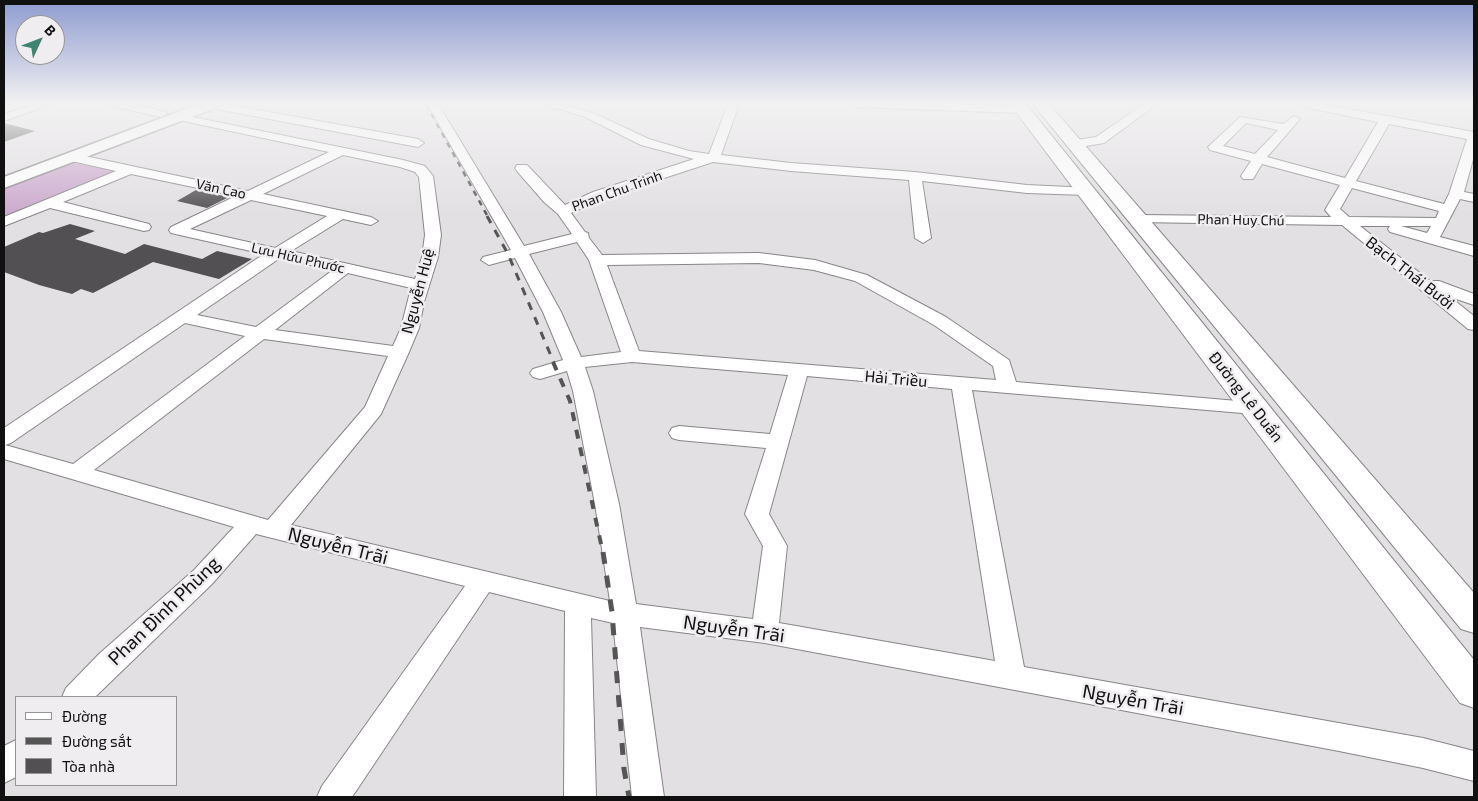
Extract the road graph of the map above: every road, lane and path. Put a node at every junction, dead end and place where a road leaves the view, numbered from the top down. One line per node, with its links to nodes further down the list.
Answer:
1 (87, 141): 23 (main road)
2 (115, 141): 19 (main road)
3 (296, 141): 17 (street, Nguyễn Huệ)
4 (409, 141): 15 (street)
5 (454, 141): 47 (street)
6 (648, 141): 18 (street)
7 (720, 141): 18 (street)
8 (1054, 141): 28 (highway, Đường Lê Duẩn)
9 (1071, 141): 16 (highway, Đường Lê Duẩn)
10 (1091, 141): 16 (street)
11 (1220, 141): 20 (street)
12 (1274, 141): 20 (street)
13 (1373, 141): 27 (street)
14 (1472, 141): 29 (street)
15 (418, 143)
16 (1074, 144): 36 (highway, Đường Lê Duẩn)
17 (342, 151): 30 (street); 53 (street, Nguyễn Huệ)
18 (714, 157): 24 (street); 34 (street, Phan Chu Trinh)
19 (72, 158): 22 (street, Văn Cao); 26 (main road)
20 (1258, 159): 25 (street); 27 (street)
21 (522, 168): 34 (street)
22 (131, 170): 30 (street, Văn Cao); 32 (street)
23 (4, 172)
24 (915, 176): 28 (street); 44 (street)
25 (1248, 176)
26 (4, 183)
27 (1349, 183): 33 (street); 39 (street)
28 (1086, 191): 65 (highway, Đường Lê Duẩn)
29 (1456, 194): 31 (street); 33 (street)
30 (250, 195): 35 (street, Văn Cao); 48 (street, Lưu Hữu Phước)
31 (1474, 198)
32 (48, 204): 38 (street); 42 (street)
33 (1448, 209): 41 (street)
34 (563, 211): 43 (street, Phan Chu Trinh)
35 (340, 214): 37 (street, Văn Cao); 48 (street)
36 (1138, 219): 39 (street, Phan Huy Chú); 74 (highway, Đường Lê Duẩn)
37 (371, 221)
38 (4, 222)
39 (1345, 222): 40 (street, Phan Huy Chú); 52 (street, Bạch Thái Bưởi)
40 (1371, 222): 41 (street, Phan Huy Chú); 45 (street)
41 (1440, 222): 45 (street)
42 (144, 227)
43 (583, 236): 47 (street); 50 (street, Phan Chu Trinh)
44 (923, 238)
45 (1431, 239): 46 (street)
46 (1474, 251)
47 (520, 252): 49 (street); 60 (street)
48 (275, 254): 51 (street, Lưu Hữu Phước); 55 (street)
49 (489, 260)
50 (597, 260): 59 (street, Phan Chu Trinh); 64 (street)
51 (344, 269): 53 (street, Lưu Hữu Phước); 57 (street)
52 (1419, 280): 54 (street); 56 (street, Bạch Thái Bưởi)
53 (421, 285): 58 (street, Nguyễn Huệ)
54 (1474, 300)
55 (181, 317): 57 (street); 67 (street)
56 (1474, 325)
57 (258, 334): 58 (street); 70 (street)
58 (400, 352): 71 (street, Nguyễn Huệ)
59 (632, 356): 60 (street, Hải Triều); 61 (street, Hải Triều)
60 (574, 363): 62 (street, Hải Triều); 75 (street)
61 (799, 371): 63 (street, Hải Triều); 68 (street)
62 (540, 373)
63 (961, 385): 64 (street, Hải Triều); 77 (street)
64 (1008, 388): 65 (street, Hải Triều)
65 (1254, 408): 78 (highway, Đường Lê Duẩn)
66 (679, 434): 68 (street)
67 (4, 438)
68 (778, 442): 76 (street)
69 (4, 452): 70 (street, Nguyễn Trãi)
70 (76, 473): 71 (street, Nguyễn Trãi)
71 (262, 527): 72 (street, Nguyễn Trãi); 79 (street, Phan Đình Phùng)
72 (483, 581): 73 (street, Nguyễn Trãi); 83 (street)
73 (578, 604): 75 (street, Nguyễn Trãi); 84 (street)
74 (1471, 610)
75 (625, 614): 76 (street, Nguyễn Trãi); 85 (street)
76 (765, 632): 77 (street, Nguyễn Trãi)
77 (1012, 678): 81 (street, Nguyễn Trãi)
78 (1474, 690)
79 (77, 696)
80 (15, 757): 82 (street)
81 (1474, 766)
82 (4, 768)
83 (333, 797)
84 (580, 797)
85 (648, 797)

